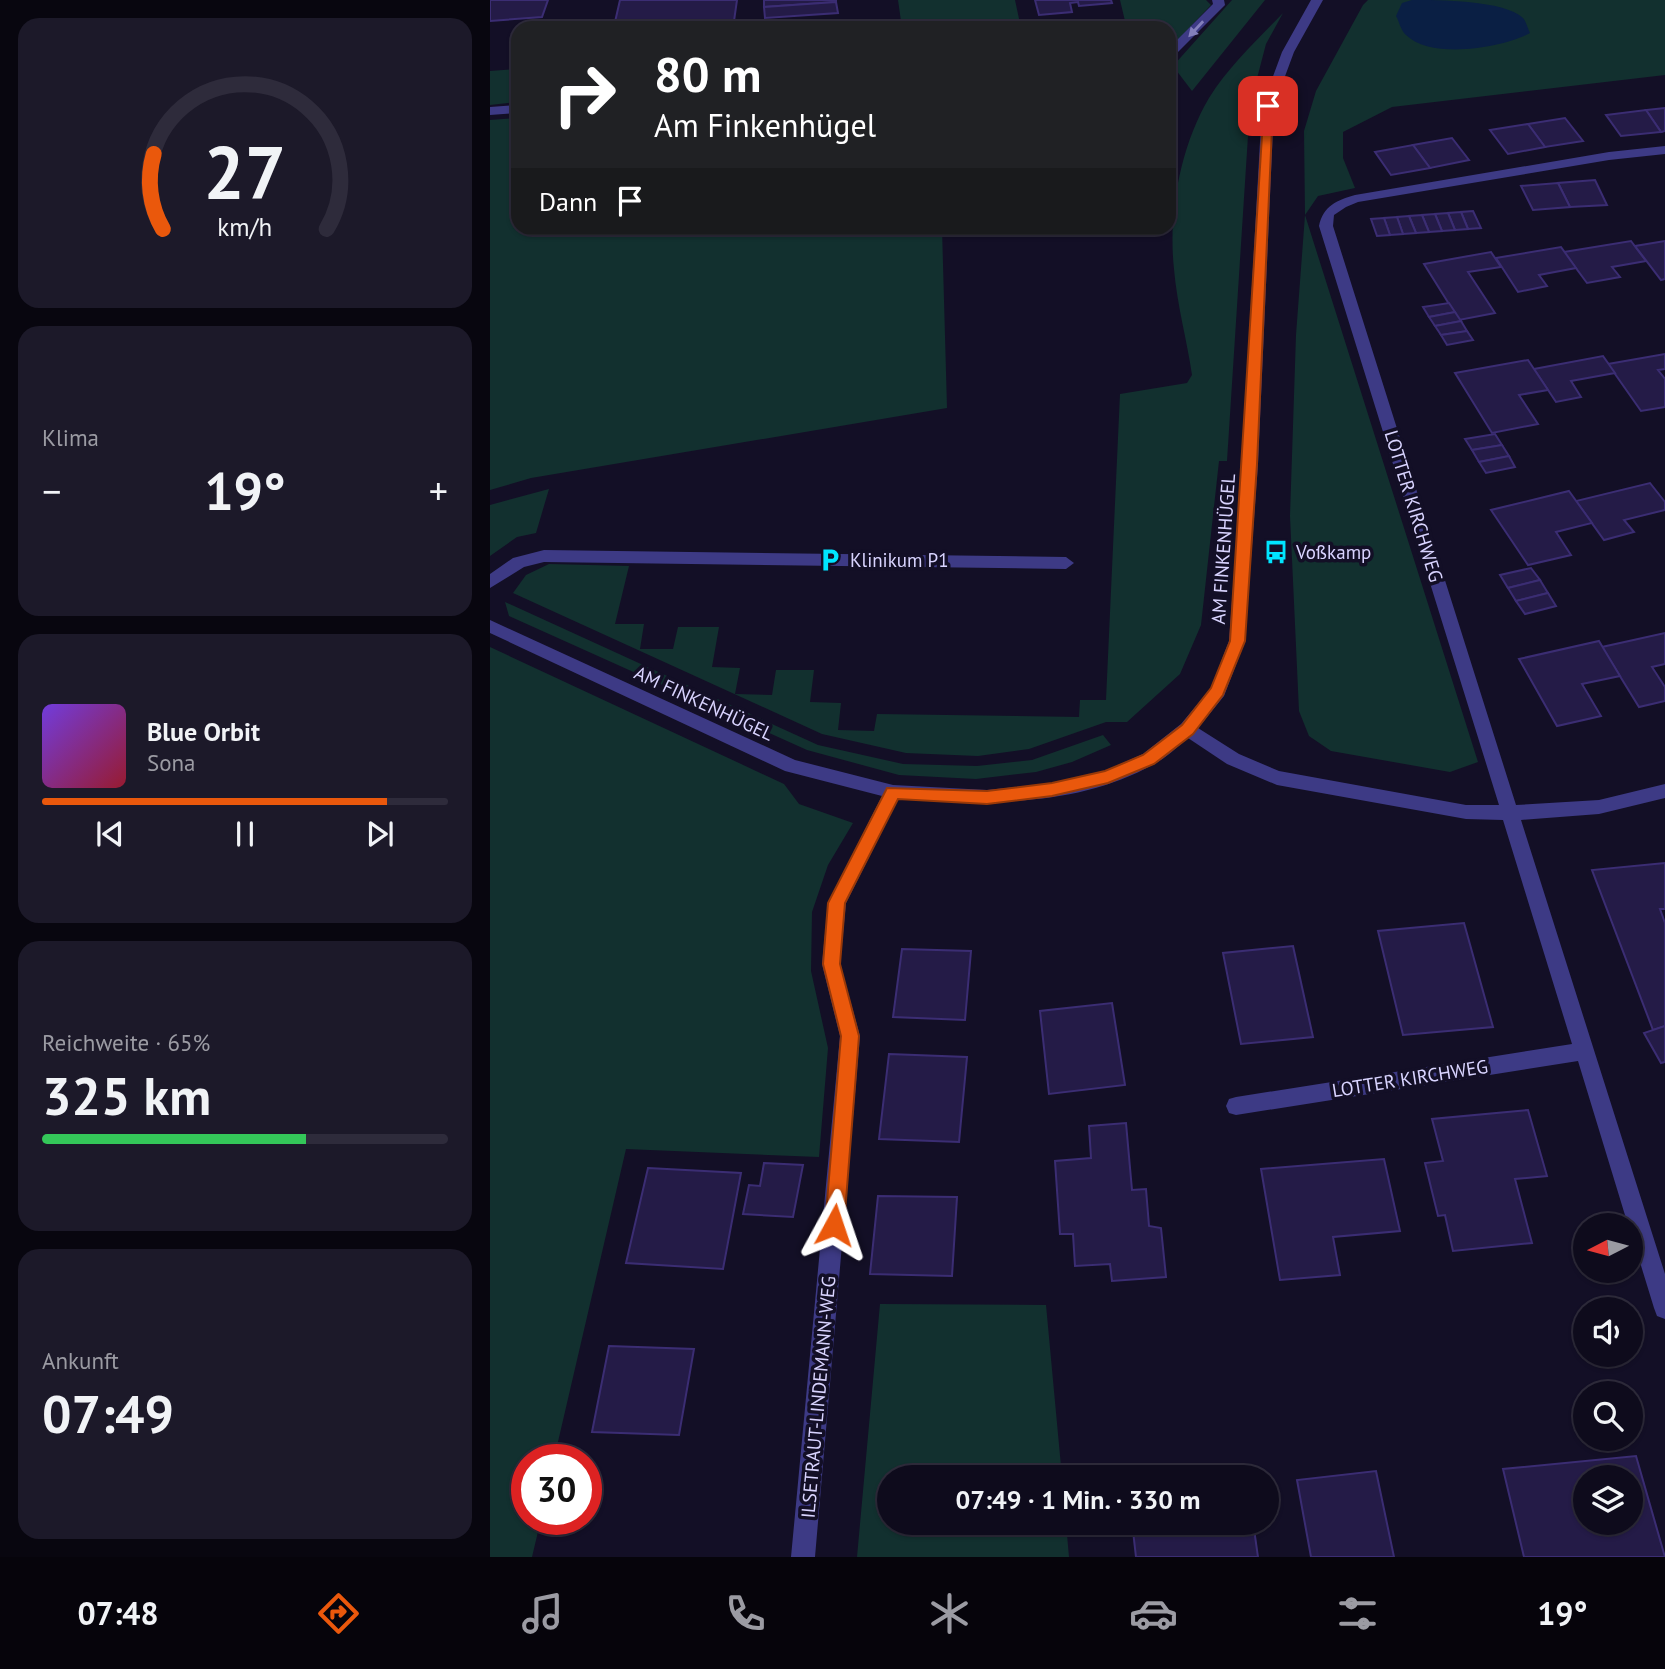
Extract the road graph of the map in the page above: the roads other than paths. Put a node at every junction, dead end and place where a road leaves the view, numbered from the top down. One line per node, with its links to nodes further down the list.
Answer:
1 (1218, 0): 3 (street, one-way to 3)
2 (1317, 0): 10 (street, AM FINKENHÜGEL)
3 (1176, 48)
4 (511, 110): 5 (street)
5 (490, 111)
6 (1665, 150): 13 (street, LOTTER KIRCHWEG)
7 (1066, 562): 8 (street)
8 (490, 582)
9 (490, 626): 12 (street, AM FINKENHÜGEL)
10 (1187, 729): 12 (street, AM FINKENHÜGEL); 13 (street)
11 (1665, 791): 13 (street)
12 (893, 792): 18 (street, ILSETRAUT-LINDEMANN-WEG)
13 (1510, 813): 14 (street, LOTTER KIRCHWEG)
14 (1584, 1051): 15 (street, LOTTER KIRCHWEG); 16 (street, LOTTER KIRCHWEG)
15 (1236, 1106)
16 (1658, 1264): 17 (street, LOTTER KIRCHWEG)
17 (1665, 1308)
18 (803, 1557)

